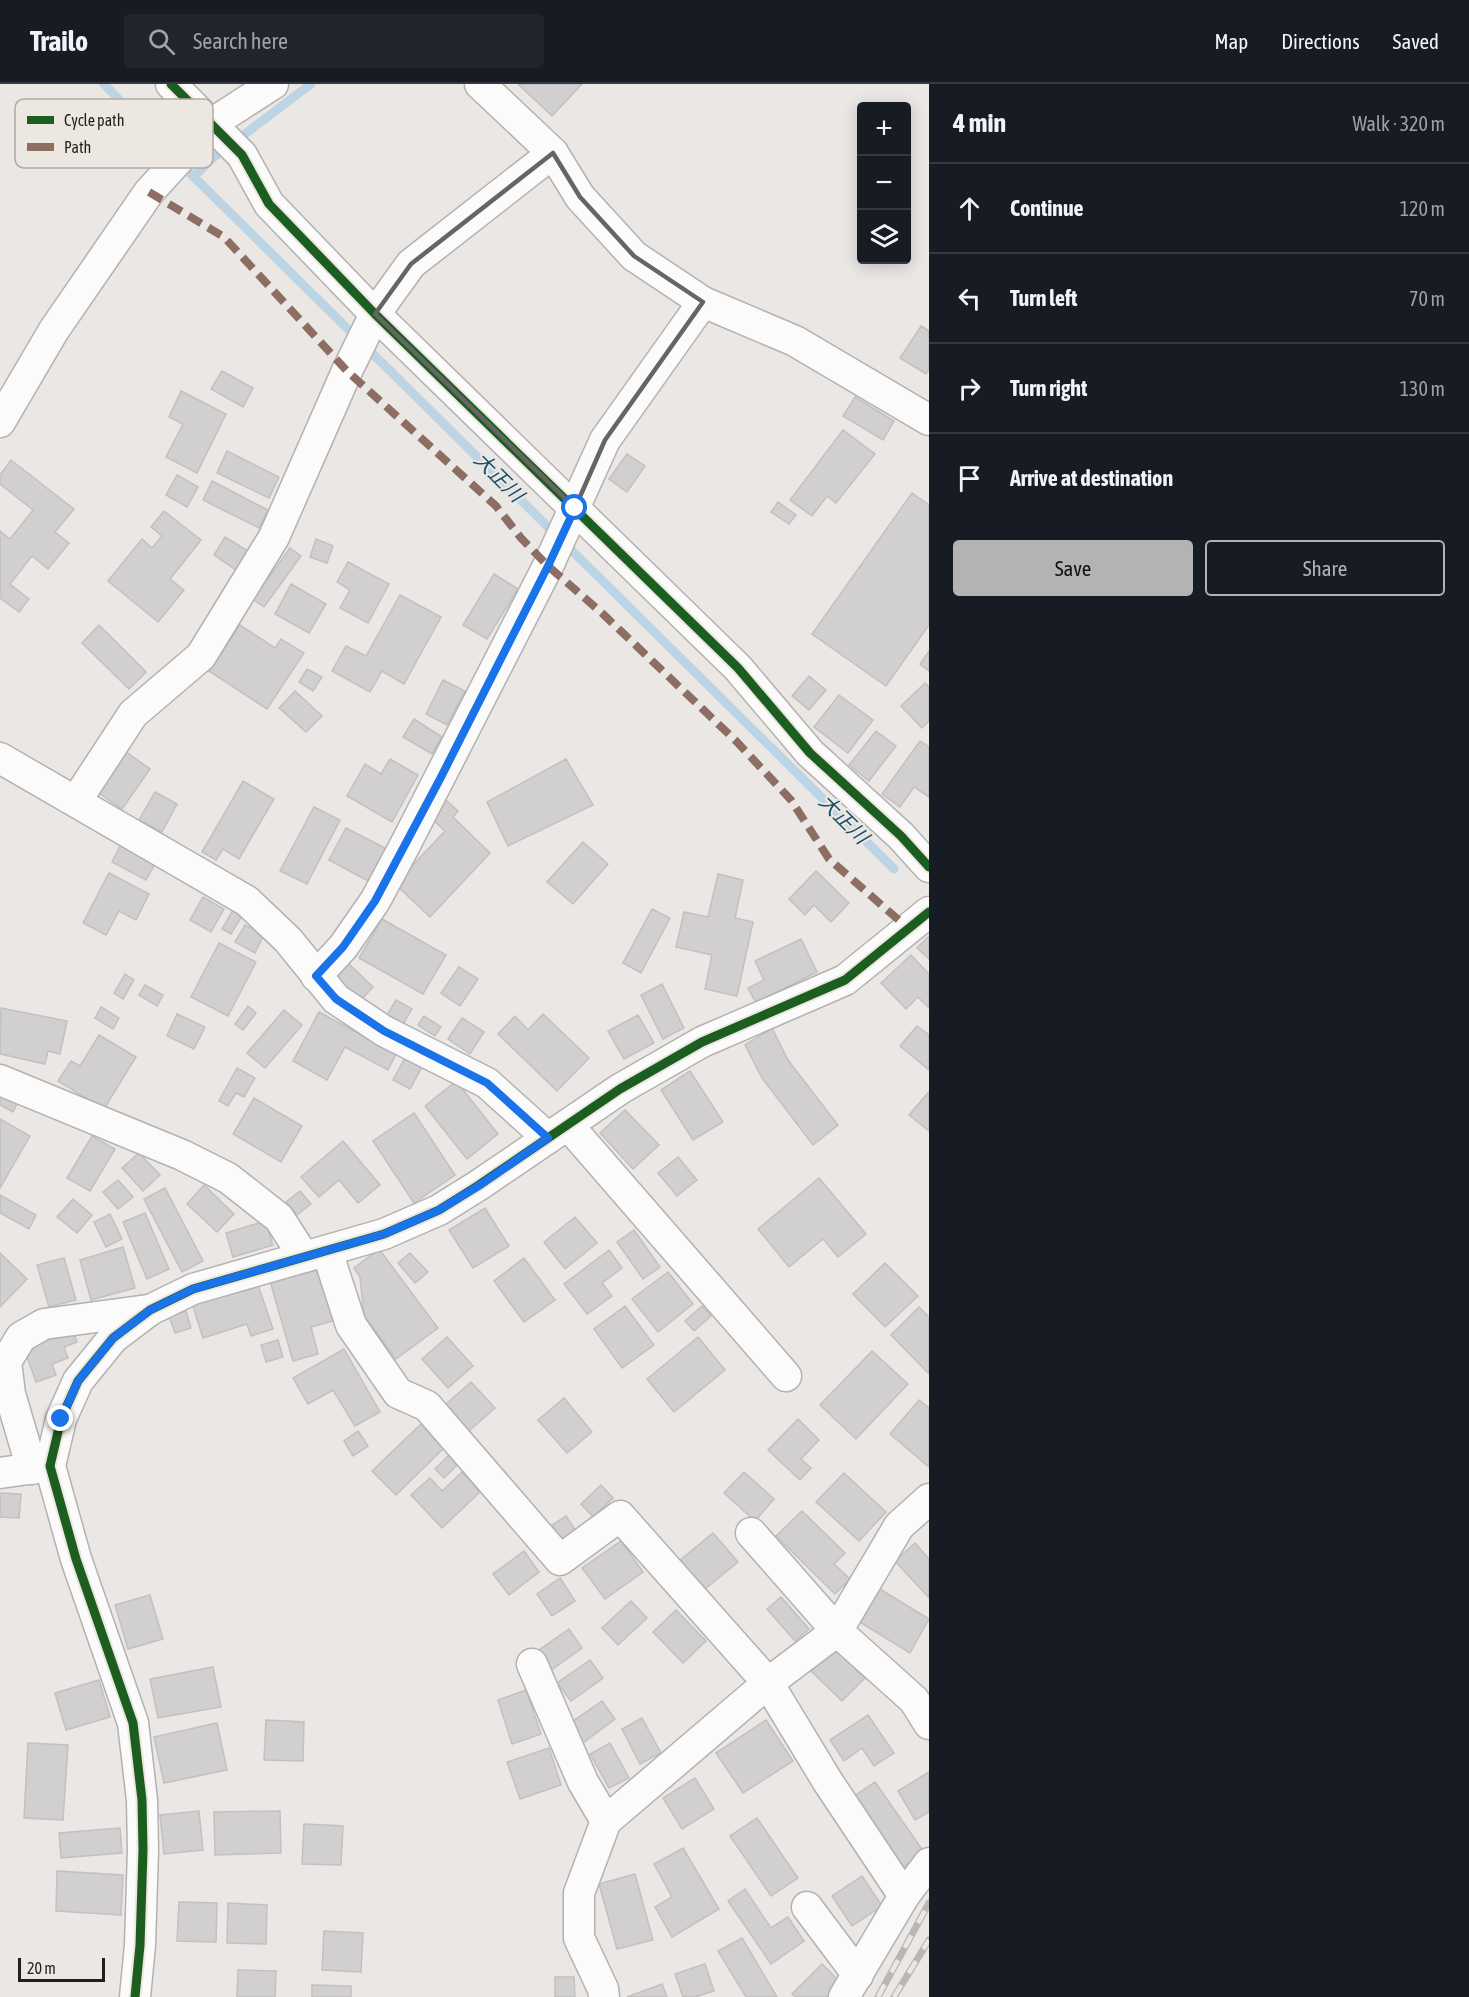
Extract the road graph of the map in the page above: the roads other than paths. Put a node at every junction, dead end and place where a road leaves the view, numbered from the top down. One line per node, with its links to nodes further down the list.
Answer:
1 (171, 84): 4 (street)
2 (273, 84): 5 (street)
3 (480, 84): 7 (street)
4 (186, 99)
5 (213, 123)
6 (213, 126): 10 (street)
7 (553, 153): 9 (street); 10 (street)
8 (170, 168): 12 (street)
9 (703, 302): 11 (street); 13 (street)
10 (375, 314): 13 (street); 15 (street)
11 (929, 420)
12 (0, 422)
13 (575, 508): 16 (street); 18 (street)
14 (0, 758): 15 (street)
15 (76, 801): 18 (street)
16 (929, 867)
17 (929, 912): 20 (street)
18 (316, 976): 20 (street)
19 (0, 1080): 21 (street)
20 (558, 1132): 21 (street); 23 (street)
21 (315, 1254): 22 (street); 30 (street)
22 (150, 1310): 24 (street); 24 (street)
23 (786, 1376)
24 (41, 1468): 25 (street); 37 (street)
25 (0, 1473)
26 (929, 1499): 28 (street)
27 (751, 1533): 28 (street)
28 (837, 1631): 30 (street); 31 (street)
29 (532, 1664): 32 (street)
30 (768, 1683): 32 (street); 34 (street)
31 (929, 1724)
32 (606, 1821): 38 (street)
33 (929, 1863): 34 (street)
34 (904, 1896): 36 (street)
35 (807, 1907): 36 (street)
36 (851, 1986)
37 (135, 1997)
38 (604, 1997)

